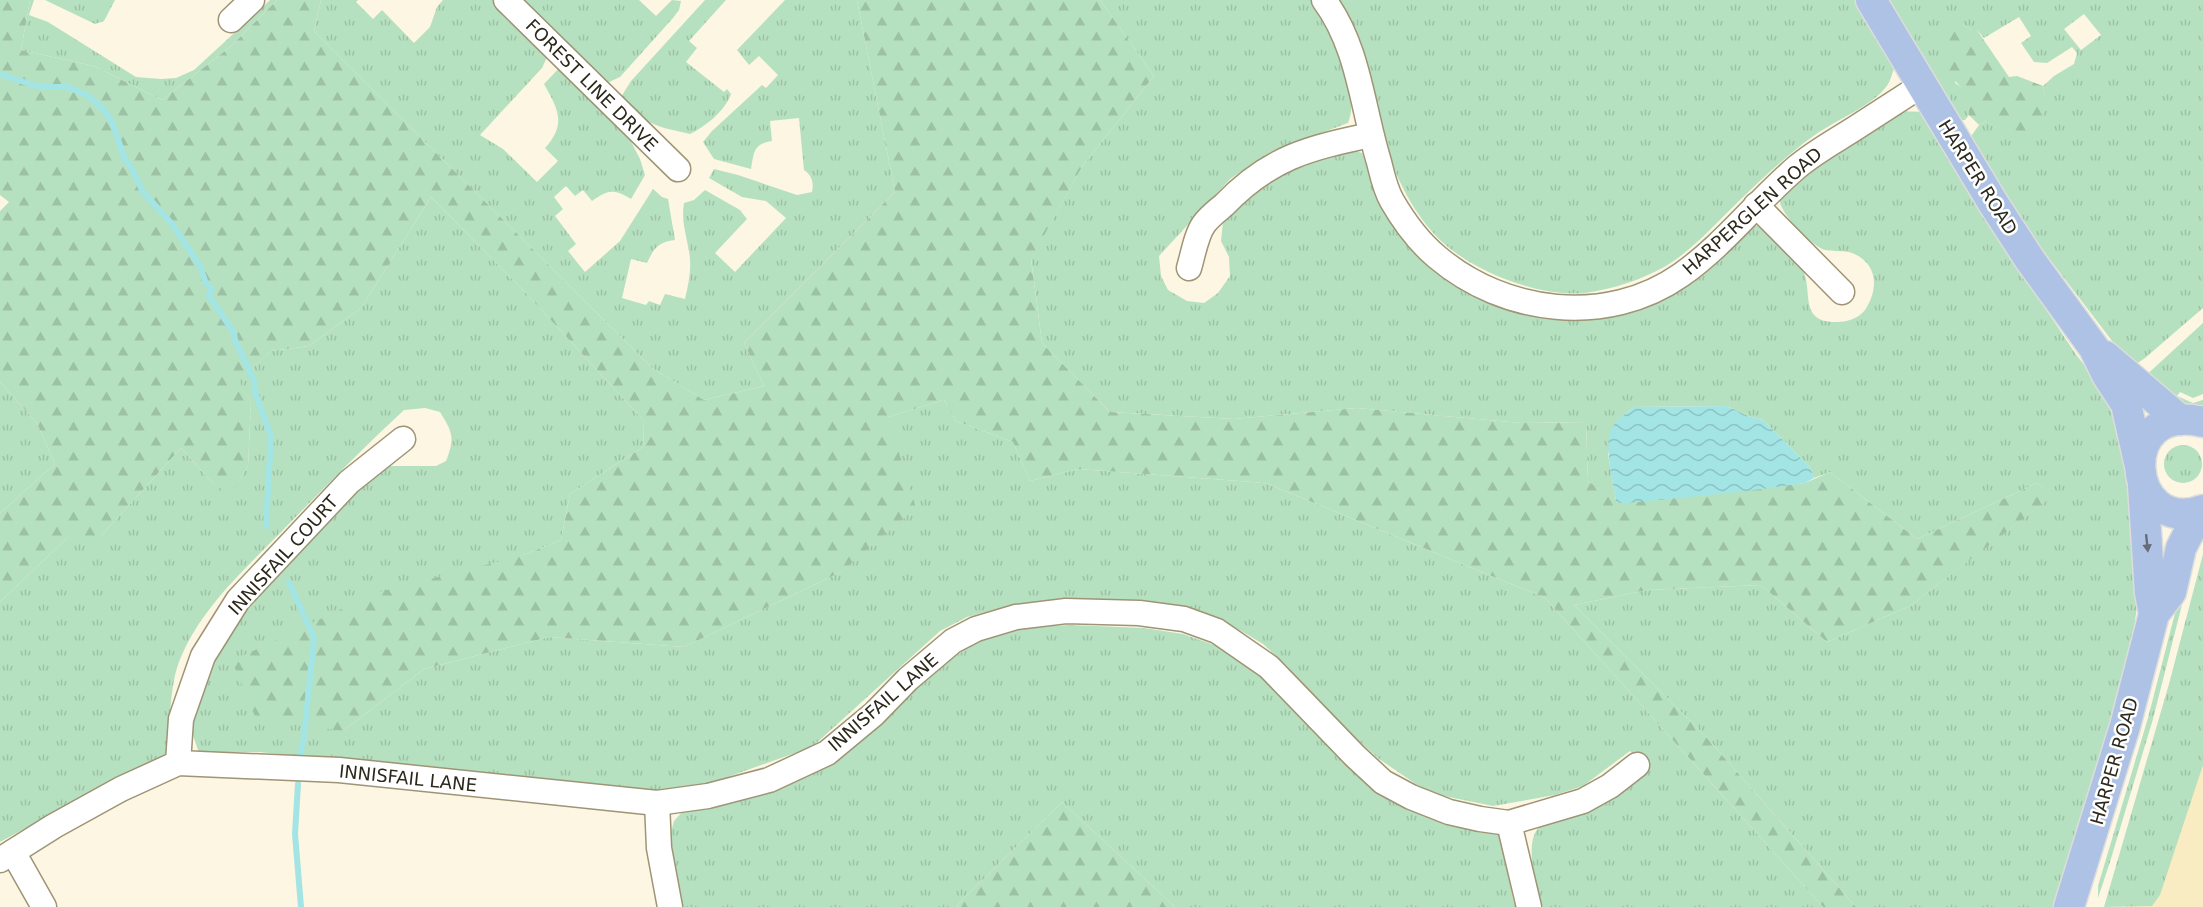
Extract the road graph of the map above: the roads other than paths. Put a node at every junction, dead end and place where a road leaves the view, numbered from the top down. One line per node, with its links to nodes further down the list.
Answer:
1 (252, 0): 5 (street)
2 (506, 0): 8 (street, FOREST LINE DRIVE)
3 (1324, 0): 7 (street, HARPERGLEN ROAD)
4 (1871, 0): 6 (main road, HARPER ROAD)
5 (231, 20)
6 (1922, 85): 9 (street, HARPERGLEN ROAD); 12 (main road, HARPER ROAD)
7 (1371, 135): 9 (street, HARPERGLEN ROAD); 10 (street)
8 (678, 169)
9 (1756, 205): 11 (street)
10 (1189, 268)
11 (1842, 292)
12 (2094, 348): 13 (main road, HARPER ROAD); 15 (main road, HARPER ROAD)
13 (2194, 419): 15 (main road)
14 (403, 439): 18 (street, INNISFAIL COURT)
15 (2141, 473): 16 (main road); 17 (main road, HARPER ROAD, one-way to 17)
16 (2201, 510): 17 (main road, HARPER ROAD)
17 (2154, 614): 26 (main road, HARPER ROAD)
18 (178, 763): 20 (street, INNISFAIL LANE); 22 (street, INNISFAIL LANE)
19 (1636, 765): 21 (street, INNISFAIL LANE)
20 (657, 803): 21 (street, INNISFAIL LANE); 24 (street)
21 (1509, 823): 25 (street)
22 (6, 856): 23 (street)
23 (44, 907)
24 (670, 907)
25 (1529, 907)
26 (2069, 907)

